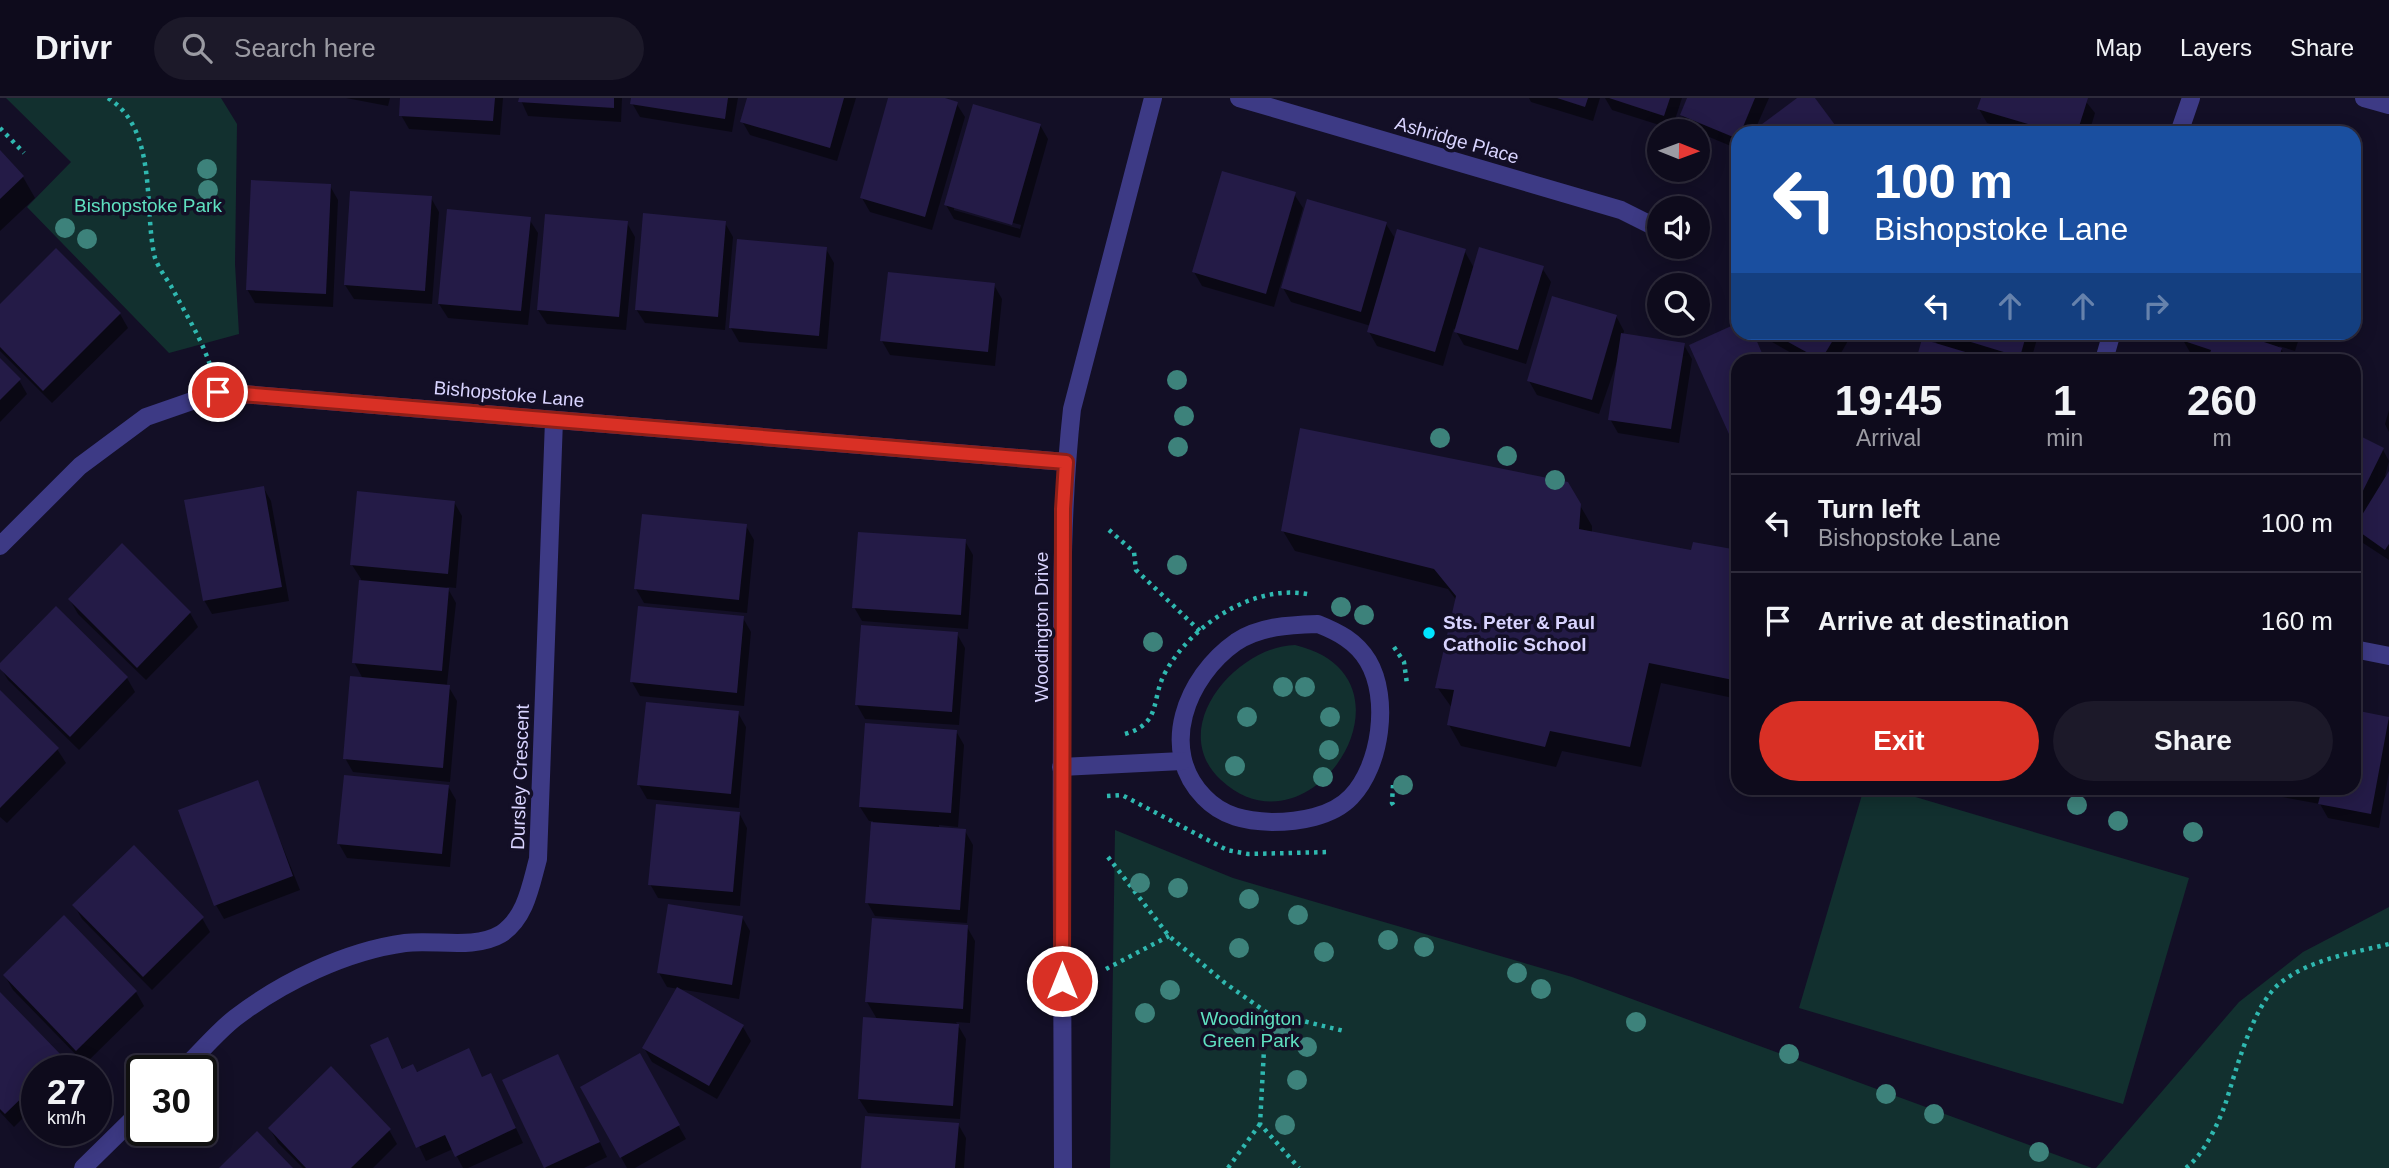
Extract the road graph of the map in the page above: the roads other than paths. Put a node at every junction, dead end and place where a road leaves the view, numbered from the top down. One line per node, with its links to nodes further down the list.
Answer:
1 (1153, 98): 9 (street, Woodington Drive)
2 (1240, 98): 7 (street, Ashridge Place)
3 (2190, 98): 6 (street)
4 (2364, 98): 5 (street)
5 (2389, 105)
6 (2181, 126)
7 (1647, 223)
8 (554, 420): 9 (street, Bishopstoke Lane); 10 (street, Bishopstoke Lane); 15 (street, Dursley Crescent)
9 (1066, 462): 14 (street, Woodington Drive)
10 (0, 546)
11 (2361, 650): 12 (street)
12 (2389, 656)
13 (1182, 761): 13 (street); 14 (street)
14 (1061, 767): 18 (street, Woodington Drive)
15 (197, 1055)
16 (126, 1126): 17 (street)
17 (83, 1168)
18 (1063, 1168)

